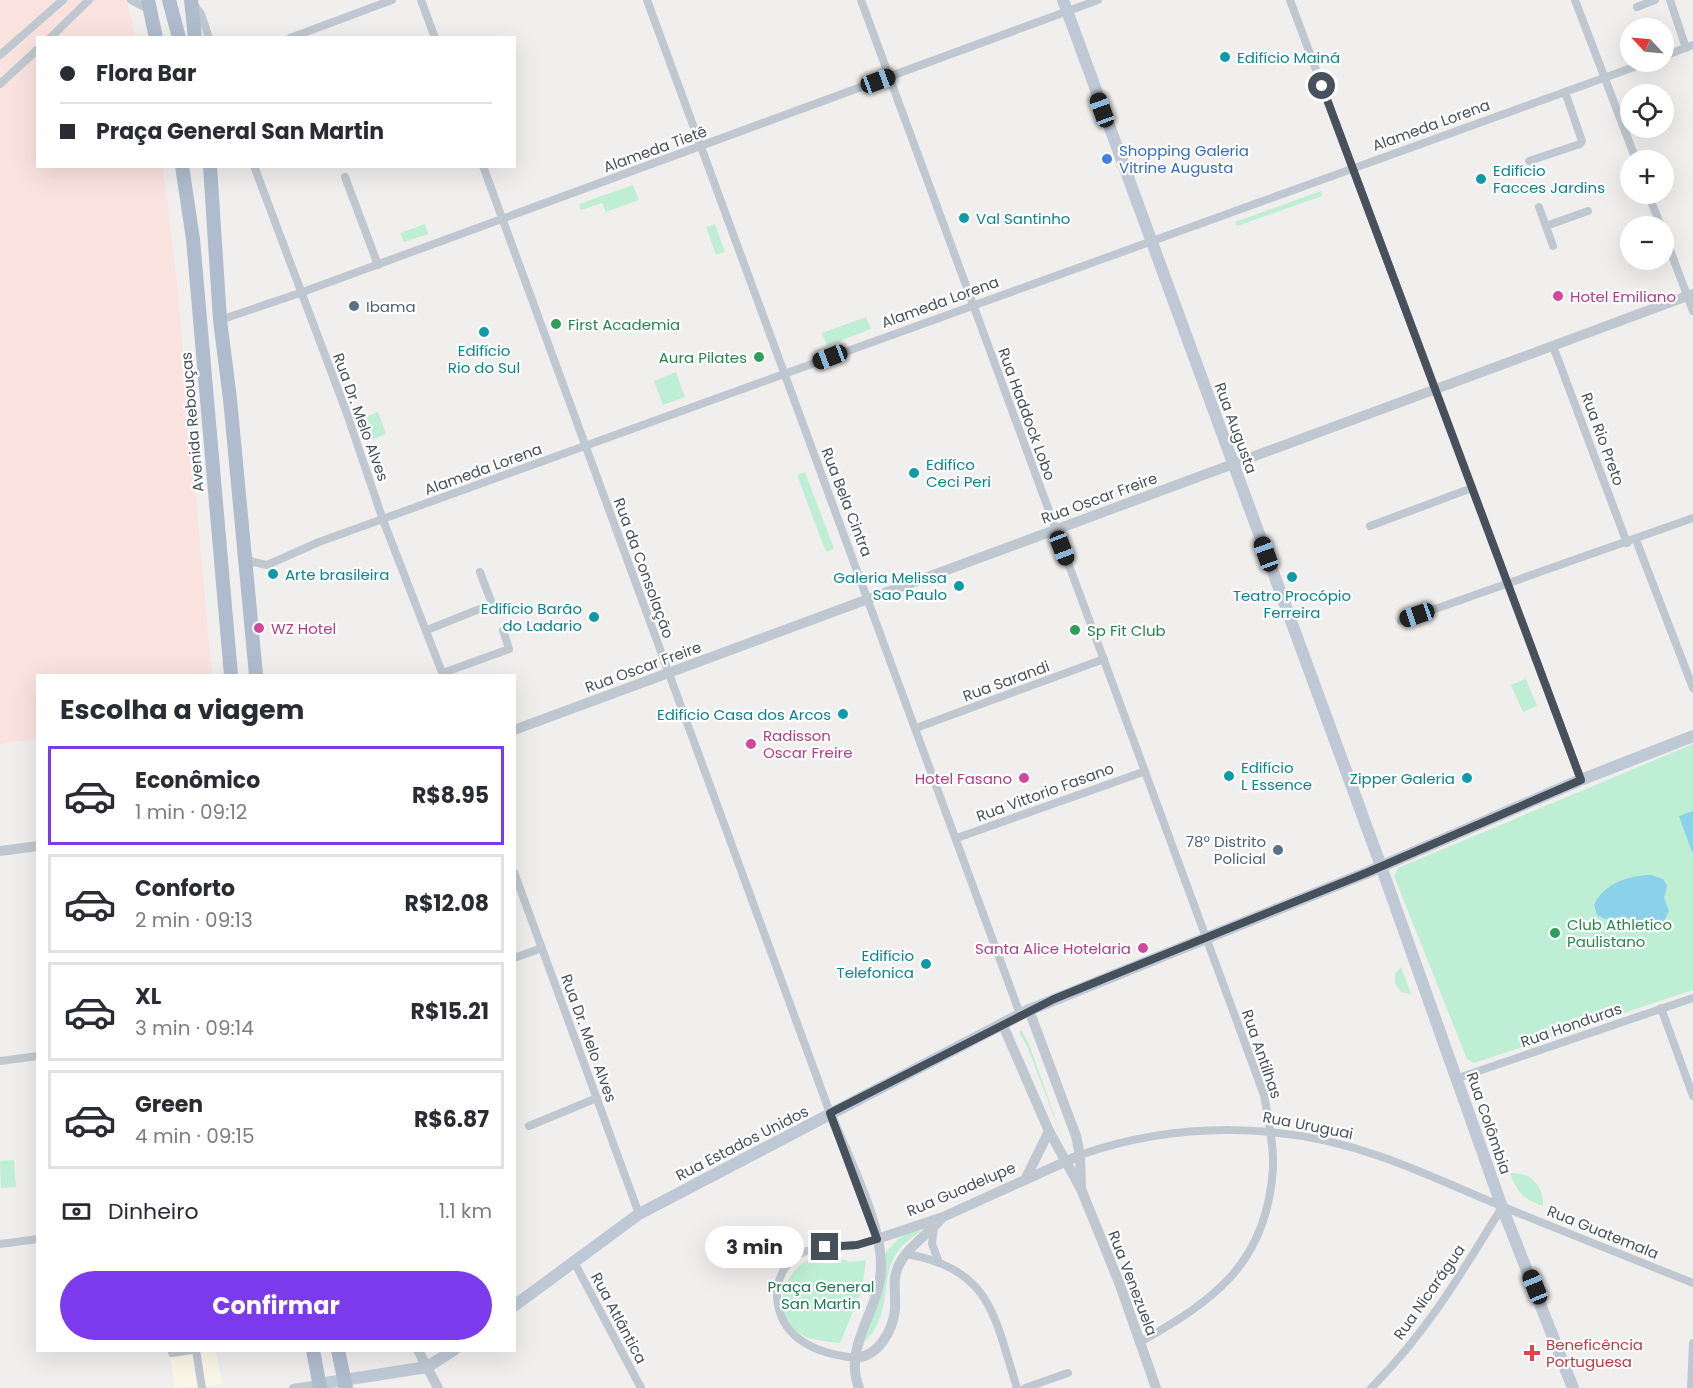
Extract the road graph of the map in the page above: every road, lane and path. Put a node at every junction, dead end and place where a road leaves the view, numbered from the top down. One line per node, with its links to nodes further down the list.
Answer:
1 (63, 0): 18 (street)
2 (89, 0): 19 (street)
3 (131, 0): 15 (street)
4 (169, 0): 21 (main road)
5 (392, 0): 24 (street)
6 (421, 0): 25 (street)
7 (647, 0): 35 (street, Rua Bela Cintra)
8 (861, 0): 31 (street, Rua Haddock Lobo)
9 (1098, 0): 16 (street, Alameda Tietê)
10 (1290, 0): 42 (street)
11 (1575, 0): 32 (street)
12 (1654, 0): 17 (street)
13 (1670, 0): 26 (street)
14 (191, 1): 22 (main road); 23 (street)
15 (149, 5): 20 (main road)
16 (1065, 6): 31 (street, Alameda Tietê); 48 (main road, Rua Augusta)
17 (1637, 7)
18 (42, 20): 19 (street); 29 (street)
19 (52, 36)
20 (156, 36)
21 (178, 36)
22 (195, 36)
23 (208, 36)
24 (295, 36)
25 (434, 36)
26 (1690, 47): 28 (street)
27 (36, 51): 33 (street)
28 (1674, 53)
29 (0, 55)
30 (1620, 72): 32 (street, Alameda Lorena)
31 (889, 77): 35 (street, Alameda Tietê); 54 (street, Rua Haddock Lobo)
32 (1604, 77): 34 (street, Alameda Lorena); 36 (street)
33 (0, 84)
34 (1565, 92): 37 (street); 42 (street, Alameda Lorena)
35 (701, 146): 46 (street, Alameda Tietê); 58 (street, Rua Bela Cintra)
36 (1632, 150)
37 (1528, 161)
38 (182, 168): 76 (main road, Avenida Rebouças)
39 (210, 168): 56 (main road)
40 (255, 168): 52 (street, Rua Dr. Melo Alves)
41 (484, 168): 46 (street, Rua da Consolação)
42 (1352, 168): 48 (street, Alameda Lorena); 59 (street)
43 (345, 177): 51 (street)
44 (1539, 207): 47 (street)
45 (1588, 211): 47 (street)
46 (502, 219): 51 (street, Alameda Tietê); 60 (street, Rua da Consolação)
47 (1546, 226): 49 (street)
48 (1150, 240): 54 (street, Alameda Lorena); 61 (main road, Rua Augusta)
49 (1553, 246)
50 (1674, 257): 53 (street)
51 (378, 265): 52 (street, Alameda Tietê)
52 (300, 293): 56 (street, Alameda Tietê); 64 (street, Rua Dr. Melo Alves)
53 (1690, 295): 55 (street); 57 (street, Rua Oscar Freire)
54 (973, 304): 58 (street, Alameda Lorena); 66 (street, Rua Haddock Lobo)
55 (1693, 311)
56 (220, 320): 68 (main road)
57 (1553, 346): 59 (street, Rua Oscar Freire); 67 (street, Rua Rio Preto)
58 (784, 374): 60 (street, Alameda Lorena); 71 (street, Rua Bela Cintra)
59 (1435, 390): 61 (street, Rua Oscar Freire); 62 (street)
60 (585, 447): 64 (street, Alameda Lorena); 79 (street, Rua da Consolação)
61 (1234, 465): 66 (street, Rua Oscar Freire); 89 (main road, Rua Augusta)
62 (1472, 488): 65 (street); 70 (street)
63 (1693, 518): 67 (street)
64 (383, 520): 68 (street, Alameda Lorena); 73 (street, Rua Dr. Melo Alves)
65 (1370, 526)
66 (1055, 530): 71 (street, Rua Oscar Freire); 75 (street, Rua Haddock Lobo)
67 (1631, 541): 70 (street); 80 (street, Rua Rio Preto)
68 (244, 555): 77 (main road)
69 (480, 572): 73 (street)
70 (1508, 585): 72 (street); 85 (street)
71 (868, 599): 79 (street, Rua Oscar Freire); 81 (street, Rua Bela Cintra)
72 (1401, 621)
73 (427, 630): 78 (street, Rua Dr. Melo Alves)
74 (503, 630): 78 (street)
75 (1104, 659): 81 (street, Rua Sarandi); 84 (street, Rua Haddock Lobo)
76 (231, 674)
77 (256, 674)
78 (443, 674)
79 (668, 674): 82 (street, Rua Oscar Freire); 103 (street, Rua da Consolação)
80 (1693, 688)
81 (916, 728): 86 (street, Rua Bela Cintra)
82 (516, 729)
83 (1693, 736): 85 (main road, Rua Estados Unidos)
84 (1143, 771): 86 (street, Rua Vittorio Fasano); 91 (street, Rua Haddock Lobo)
85 (1581, 780): 89 (main road, Rua Estados Unidos)
86 (957, 838): 96 (street, Rua Bela Cintra)
87 (36, 846): 88 (street)
88 (0, 851)
89 (1381, 867): 91 (main road, Rua Estados Unidos); 100 (main road, Rua Colômbia)
90 (516, 877): 92 (street, Rua Dr. Melo Alves)
91 (1207, 937): 96 (main road, Rua Estados Unidos); 106 (street, Rua Antilhas)
92 (542, 948): 93 (street); 102 (street, Rua Dr. Melo Alves)
93 (516, 957)
94 (1693, 998): 95 (street, Rua Honduras)
95 (1661, 1008): 100 (street, Rua Honduras); 101 (street)
96 (1025, 1012): 97 (main road, Rua Estados Unidos); 107 (street, Rua Venezuela)
97 (1002, 1023): 103 (main road, Rua Estados Unidos); 105 (street, Rua Venezuela)
98 (36, 1056): 99 (street)
99 (0, 1061)
100 (1458, 1078): 111 (main road, Rua Colômbia)
101 (1693, 1096)
102 (597, 1098): 104 (street); 112 (street, Rua Dr. Melo Alves)
103 (830, 1113): 112 (main road, Rua Estados Unidos); 116 (street)
104 (529, 1126)
105 (1049, 1131): 108 (street, Rua Venezuela); 109 (street)
106 (1269, 1131): 107 (street, Rua Uruguai); 111 (street, Rua Uruguai); 123 (street, Rua Antilhas)
107 (1080, 1155): 108 (street, Rua Uruguai); 110 (street, Rua Venezuela)
108 (1066, 1160): 109 (street, Rua Guadelupe); 110 (street, Rua Venezuela)
109 (1026, 1178): 113 (street, Rua Guadelupe)
110 (1081, 1189): 123 (street, Rua Venezuela)
111 (1502, 1206): 121 (street, Rua Guatemala); 145 (street, Rua Nicarágua); 146 (main road, Rua Colômbia)
112 (639, 1214): 119 (main road, Rua Estados Unidos)
113 (943, 1217): 114 (street); 116 (street, Rua Guadelupe)
114 (934, 1227): 118 (street); 120 (street)
115 (36, 1239): 117 (street)
116 (877, 1239): 132 (street); 132 (street)
117 (0, 1244)
118 (907, 1254): 120 (street); 132 (street)
119 (573, 1260): 122 (main road, Rua Estados Unidos); 140 (street, Rua Atlântica)
120 (938, 1260): 142 (street)
121 (1693, 1283)
122 (516, 1303)
123 (1140, 1342): 144 (street, Rua Venezuela)
124 (1693, 1343): 147 (street)
125 (179, 1352): 131 (street)
126 (194, 1352): 137 (street)
127 (313, 1352): 136 (main road)
128 (338, 1352): 135 (main road)
129 (419, 1352): 133 (street)
130 (450, 1352): 133 (main road)
131 (172, 1353)
132 (854, 1358): 141 (street)
133 (427, 1367): 135 (main road); 139 (street)
134 (1068, 1373): 143 (street)
135 (345, 1385): 136 (main road)
136 (320, 1386): 138 (street)
137 (202, 1388)
138 (293, 1388)
139 (438, 1388)
140 (641, 1388)
141 (859, 1388)
142 (1017, 1388)
143 (1025, 1388)
144 (1156, 1388)
145 (1371, 1388)
146 (1573, 1388)
147 (1690, 1388)

